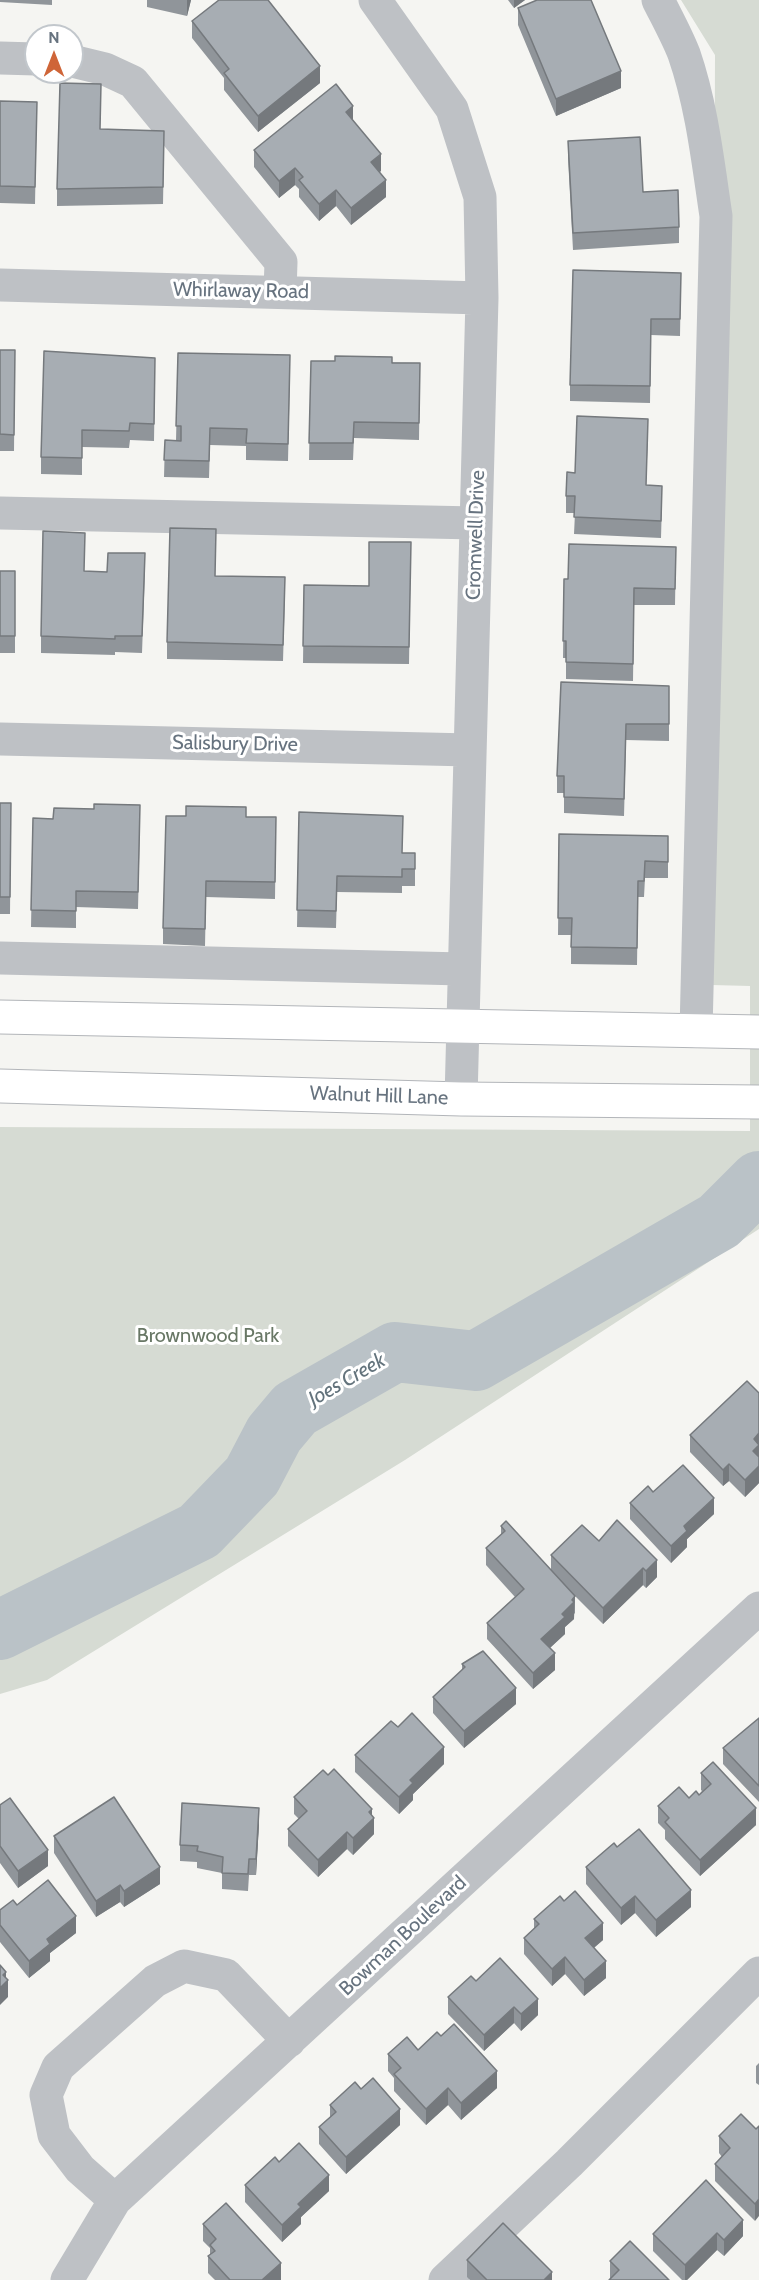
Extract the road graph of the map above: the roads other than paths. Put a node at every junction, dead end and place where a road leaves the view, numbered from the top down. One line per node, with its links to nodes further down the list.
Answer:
1 (375, 0): 8 (street, Cromwell Drive)
2 (658, 0): 17 (street)
3 (0, 58): 4 (street)
4 (24, 59)
5 (84, 64): 7 (street)
6 (0, 285): 7 (street, Whirlaway Road)
7 (280, 292): 8 (street, Whirlaway Road)
8 (482, 298): 10 (street, Cromwell Drive)
9 (0, 513): 10 (street)
10 (476, 523): 12 (street, Cromwell Drive)
11 (0, 738): 12 (street, Salisbury Drive)
12 (470, 750): 14 (street, Cromwell Drive)
13 (0, 958): 14 (street)
14 (463, 969): 16 (street, Cromwell Drive)
15 (0, 1017): 16 (main road)
16 (461, 1027): 17 (main road); 20 (street, Cromwell Drive)
17 (696, 1031): 18 (main road)
18 (749, 1032)
19 (0, 1086): 20 (main road, Walnut Hill Lane)
20 (461, 1099): 21 (main road, Walnut Hill Lane)
21 (759, 1102)
22 (759, 1608): 24 (street, Bowman Boulevard)
23 (759, 1973): 27 (street)
24 (289, 2041): 25 (street, Bowman Boulevard); 25 (street)
25 (115, 2200): 26 (street, Bowman Boulevard)
26 (68, 2280)
27 (445, 2280)

